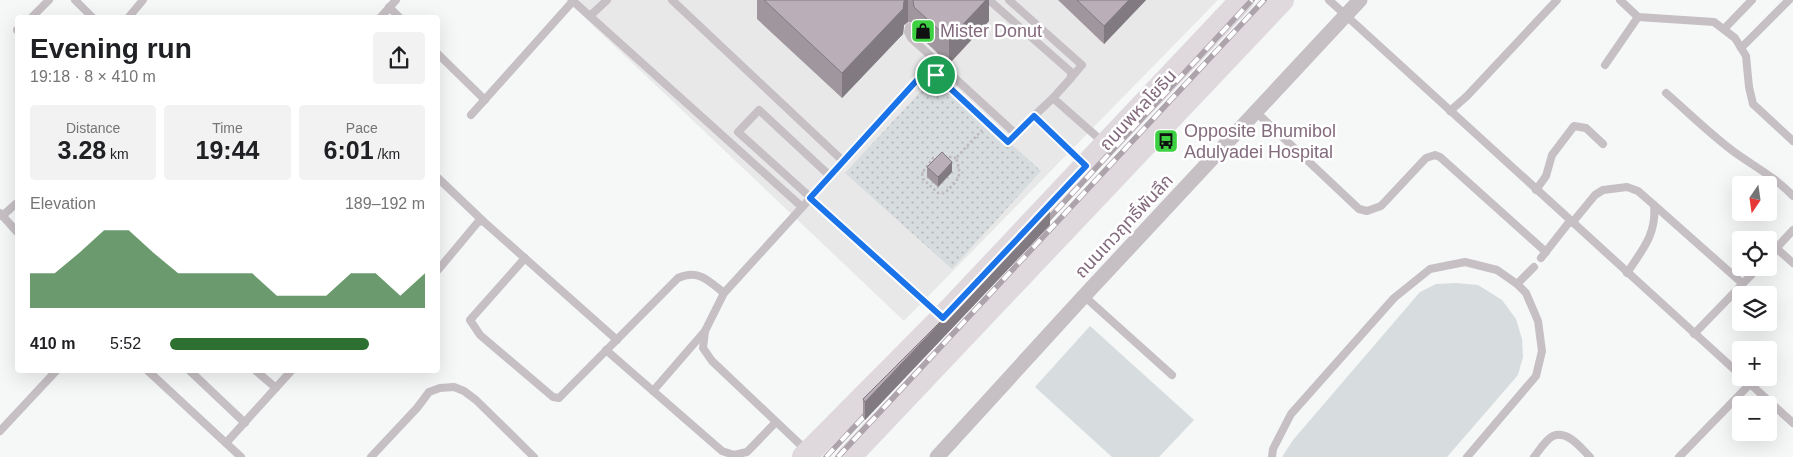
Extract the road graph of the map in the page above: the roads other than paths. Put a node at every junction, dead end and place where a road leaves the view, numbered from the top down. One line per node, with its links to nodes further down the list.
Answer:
1 (49, 0): 19 (lane)
2 (75, 0): 20 (lane)
3 (143, 0): 21 (lane)
4 (396, 0): 18 (lane)
5 (572, 0): 25 (lane); 35 (lane)
6 (607, 0): 25 (lane)
7 (672, 0): 45 (lane)
8 (989, 0): 32 (lane)
9 (1009, 0): 32 (lane)
10 (1242, 0): 44 (main road, ถนนพหลโยธิน)
11 (1282, 0): 49 (main road, ถนนพหลโยธิน)
12 (1329, 0): 24 (lane)
13 (1360, 0): 24 (street, ถนนเทวฤทธิ์พันลึก)
14 (1557, 0): 36 (lane)
15 (1620, 0): 26 (lane)
16 (1752, 0): 28 (lane)
17 (1789, 0): 29 (lane)
18 (389, 7): 22 (lane); 23 (lane)
19 (34, 15)
20 (90, 15)
21 (130, 15)
22 (382, 15)
23 (397, 15)
24 (1346, 15): 36 (lane); 37 (street, ถนนเทวฤทธิ์พันลึก)
25 (590, 16): 55 (lane)
26 (1638, 16): 28 (lane); 31 (lane)
27 (909, 27): 41 (lane)
28 (1724, 29): 29 (lane)
29 (1741, 48): 42 (lane)
30 (440, 56): 35 (lane)
31 (1605, 65)
32 (1071, 78): 34 (lane)
33 (1666, 93): 51 (lane)
34 (1053, 98): 39 (lane); 44 (lane)
35 (485, 100): 38 (lane)
36 (1450, 111): 50 (lane)
37 (1256, 112): 58 (lane); 72 (street, ถนนเทวฤทธิ์พันลึก)
38 (471, 115)
39 (1034, 116): 41 (lane); 46 (lane)
40 (1793, 129): 42 (lane)
41 (1016, 134): 45 (lane)
42 (1790, 138)
43 (1603, 144): 50 (lane)
44 (1106, 145): 46 (main road, ถนนพหลโยธิน)
45 (843, 161): 47 (lane)
46 (1086, 166): 49 (main road); 73 (main road, ถนนพหลโยธิน)
47 (830, 176): 52 (lane); 52 (lane)
48 (440, 180): 57 (lane)
49 (1108, 186): 98 (main road, ถนนพหลโยธิน)
50 (1536, 190): 58 (lane)
51 (1793, 196)
52 (810, 198): 55 (lane); 73 (lane)
53 (15, 204): 56 (lane)
54 (1654, 205): 58 (lane); 67 (lane); 69 (lane)
55 (802, 207): 71 (lane)
56 (1, 215): 59 (lane)
57 (483, 221): 63 (lane); 66 (lane)
58 (1571, 222): 67 (lane)
59 (15, 230)
60 (1793, 230): 61 (lane)
61 (1777, 247)
62 (1777, 249): 64 (lane)
63 (525, 258): 76 (lane); 77 (lane)
64 (1793, 263)
65 (1534, 267): 70 (lane)
66 (440, 268)
67 (1627, 273): 75 (lane)
68 (1749, 276): 69 (lane)
69 (1742, 283): 75 (lane)
70 (1518, 284): 100 (lane); 101 (lane)
71 (724, 292): 74 (lane); 76 (lane)
72 (1084, 296): 84 (lane); 99 (street, ถนนเทวฤทธิ์พันลึก)
73 (943, 318): 94 (main road, ถนนพหลโยธิน)
74 (705, 332): 88 (lane); 89 (lane)
75 (1694, 334): 78 (lane)
76 (617, 340): 77 (lane)
77 (606, 350): 88 (lane)
78 (1732, 369)
79 (54, 373): 92 (lane)
80 (150, 373): 93 (lane)
81 (192, 373): 90 (lane)
82 (258, 373): 87 (lane)
83 (289, 373): 87 (lane)
84 (1172, 375)
85 (1748, 386): 104 (lane)
86 (1750, 386): 91 (lane)
87 (276, 388): 90 (lane)
88 (653, 390): 89 (lane)
89 (776, 422): 94 (lane)
90 (244, 423): 93 (lane)
91 (1793, 423)
92 (0, 431)
93 (226, 443): 95 (lane)
94 (806, 455)
95 (241, 457)
96 (371, 457): 97 (lane)
97 (534, 457)
98 (849, 457)
99 (937, 457)
100 (1272, 457)
101 (1467, 457)
102 (1534, 457): 103 (lane)
103 (1590, 457)
104 (1679, 457)

